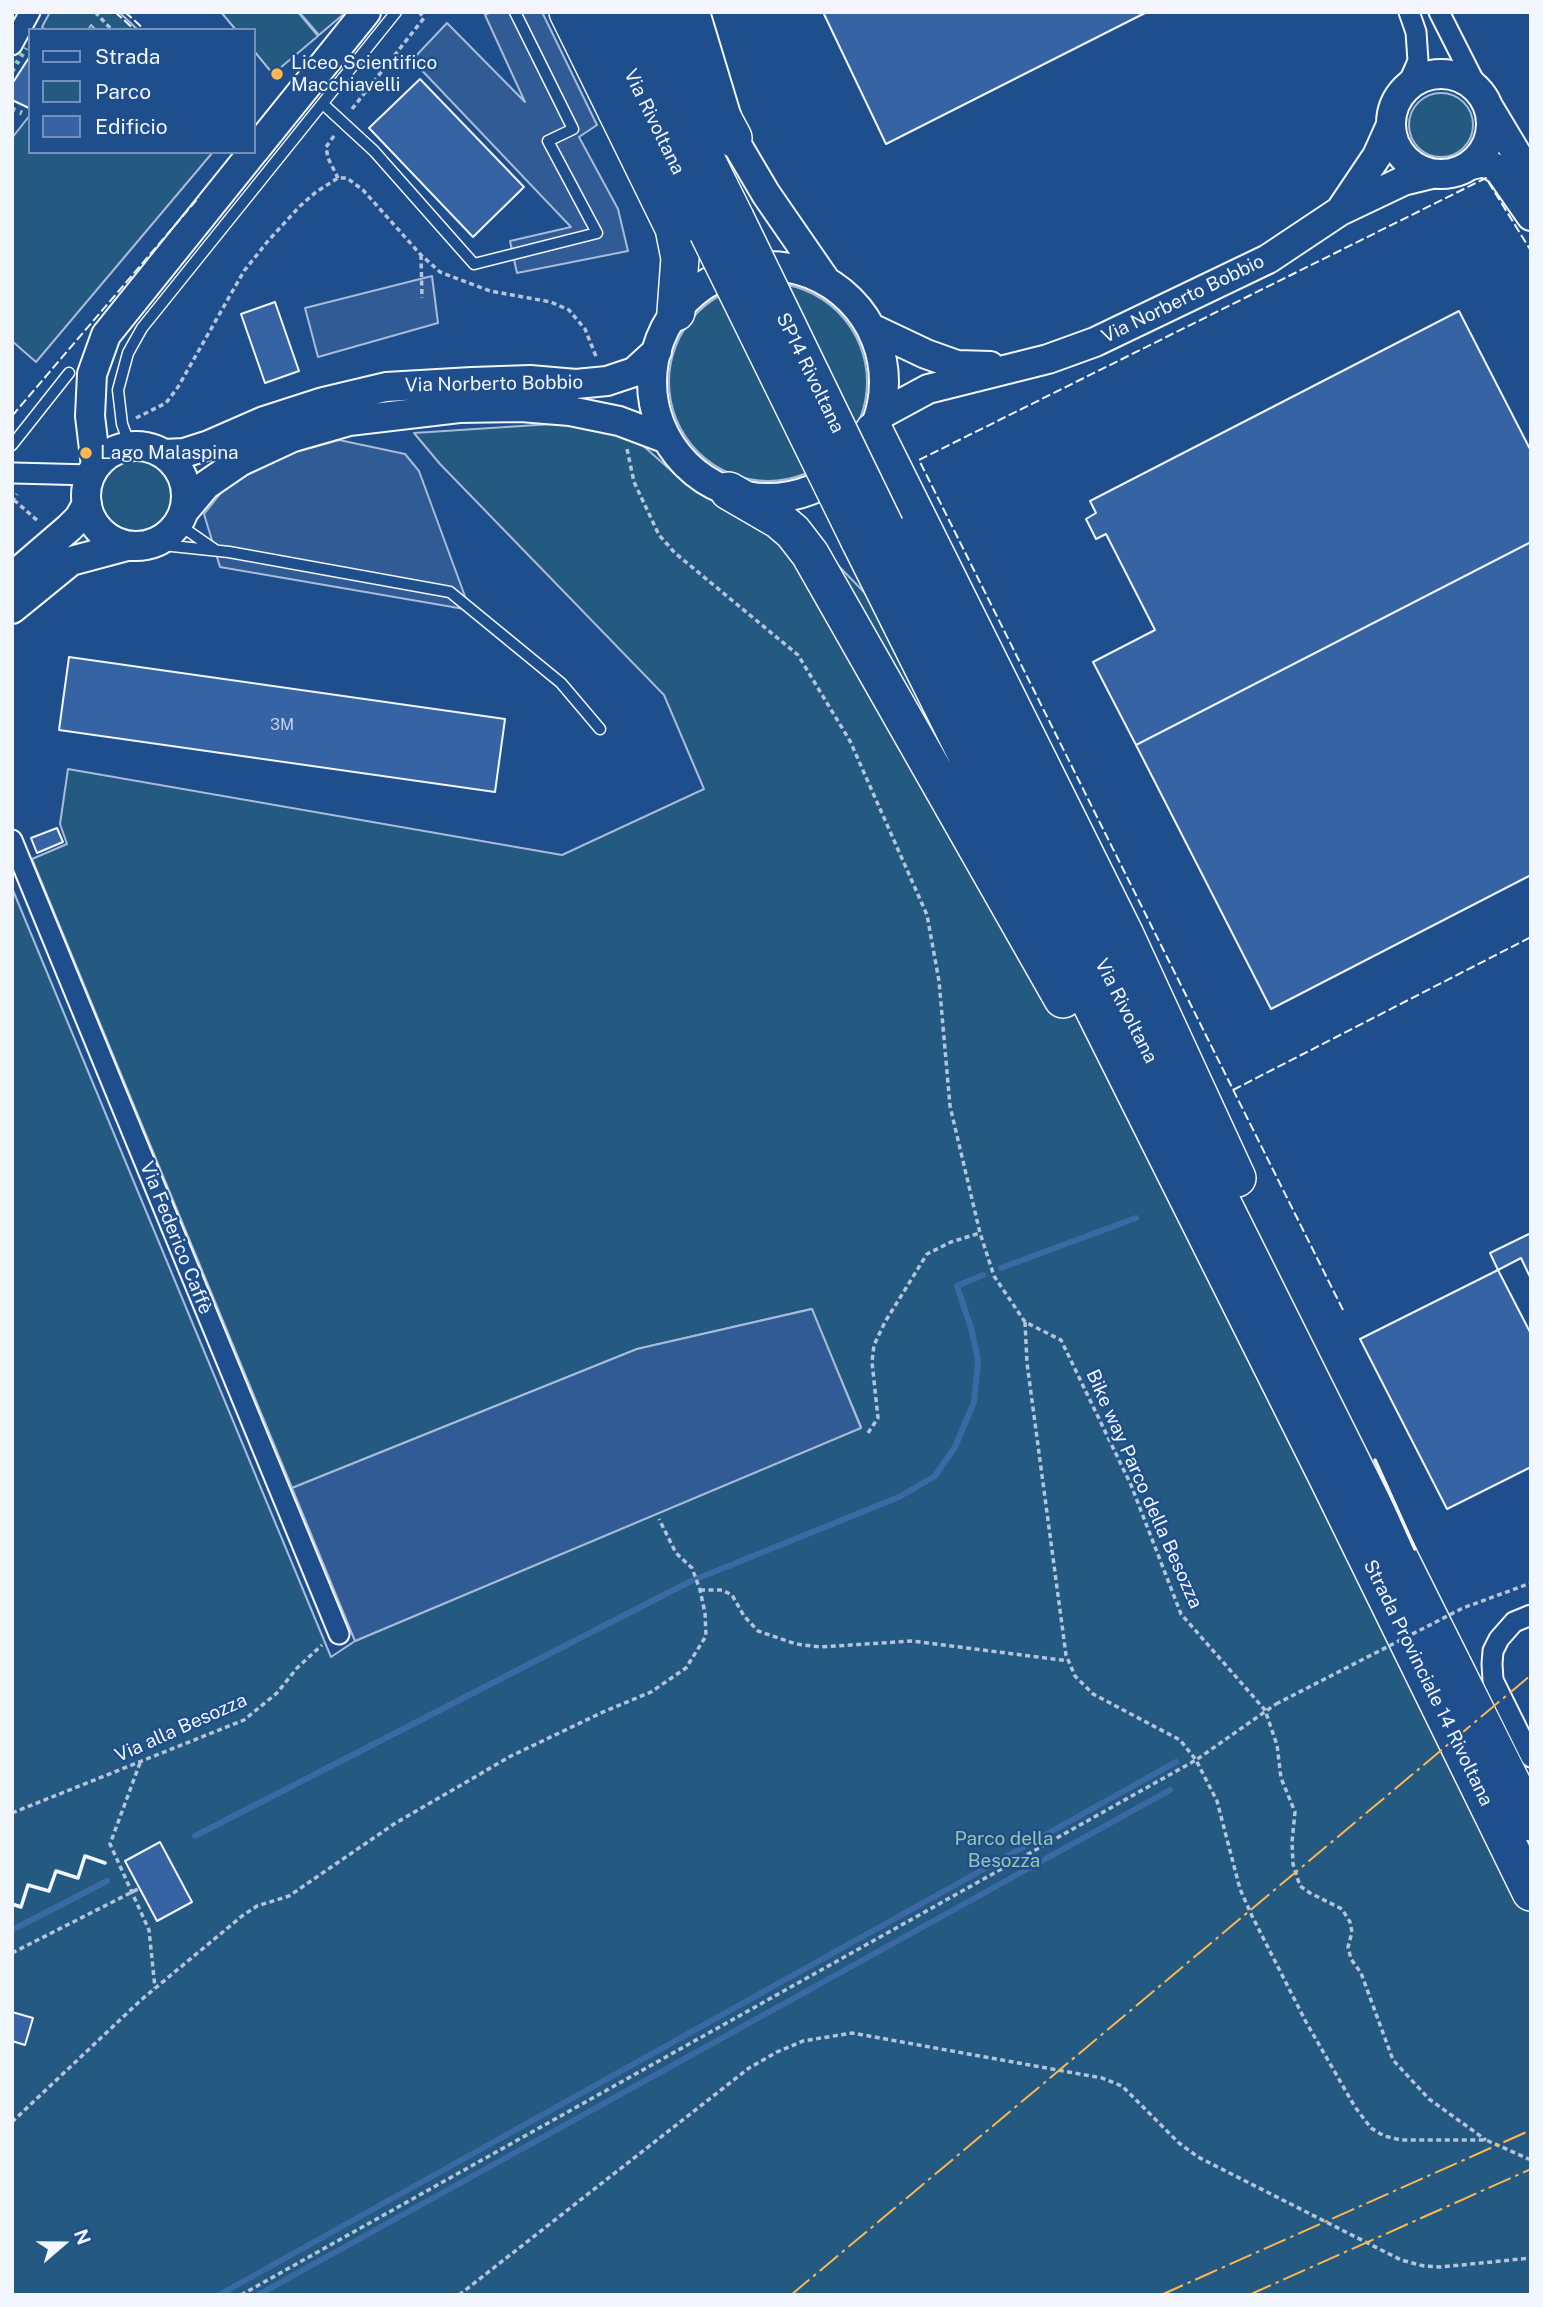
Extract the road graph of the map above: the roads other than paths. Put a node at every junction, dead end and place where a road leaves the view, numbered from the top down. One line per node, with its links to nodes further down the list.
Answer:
1 (30, 12): 12 (street)
2 (366, 12): 18 (street)
3 (397, 12): 15 (lane)
4 (515, 12): 15 (lane)
5 (568, 12): 27 (highway)
6 (600, 12): 25 (highway, Via Rivoltana)
7 (633, 12): 25 (highway, Via Rivoltana)
8 (666, 12): 17 (highway)
9 (695, 12): 17 (street)
10 (1409, 12): 13 (street)
11 (1439, 12): 14 (street)
12 (12, 45)
13 (1407, 86): 14 (street); 16 (street)
14 (1483, 97): 20 (street); 22 (street)
15 (323, 104): 33 (lane)
16 (1390, 127): 21 (street); 23 (street, Via Norberto Bobbio)
17 (733, 138): 26 (street)
18 (256, 148)
19 (251, 154): 38 (street)
20 (1471, 165): 21 (street); 24 (street)
21 (1432, 174): 23 (street, Via Norberto Bobbio)
22 (1531, 178)
23 (1340, 211): 30 (street, Via Norberto Bobbio)
24 (1531, 216)
25 (722, 225): 41 (highway, SP14 Rivoltana, bridge)
26 (826, 282): 27 (street, Via Norberto Bobbio); 28 (street, Via Norberto Bobbio)
27 (676, 312): 29 (street, Via Norberto Bobbio)
28 (871, 328): 30 (street, Via Norberto Bobbio); 32 (street, Via Norberto Bobbio)
29 (657, 351): 34 (street, Via Norberto Bobbio); 36 (street, Via Norberto Bobbio)
30 (1017, 367): 32 (street, Via Norberto Bobbio)
31 (69, 373): 35 (lane)
32 (877, 423): 39 (street, Via Norberto Bobbio); 49 (highway)
33 (126, 435): 36 (street, Via Norberto Bobbio); 38 (street)
34 (667, 439): 39 (street, Via Norberto Bobbio); 40 (street, Via Norberto Bobbio)
35 (12, 445)
36 (163, 454): 40 (street)
37 (18, 475): 38 (street)
38 (90, 485): 42 (street); 44 (street)
39 (729, 491): 48 (highway)
40 (182, 517): 42 (street, Via Norberto Bobbio); 43 (lane)
41 (872, 533): 48 (highway, Via Rivoltana); 49 (highway, Via Rivoltana)
42 (140, 545): 43 (lane); 45 (street, Via Norberto Bobbio)
43 (214, 550): 46 (lane)
44 (12, 577)
45 (12, 609)
46 (600, 729)
47 (13, 841): 51 (street, Via Federico Caffè)
48 (1326, 1474): 54 (highway, Strada Provinciale 14 Rivoltana)
49 (1368, 1495): 53 (highway, Strada Provinciale 14 Rivoltana)
50 (1531, 1615): 52 (street)
51 (339, 1634)
52 (1531, 1757)
53 (1531, 1822)
54 (1531, 1892)

